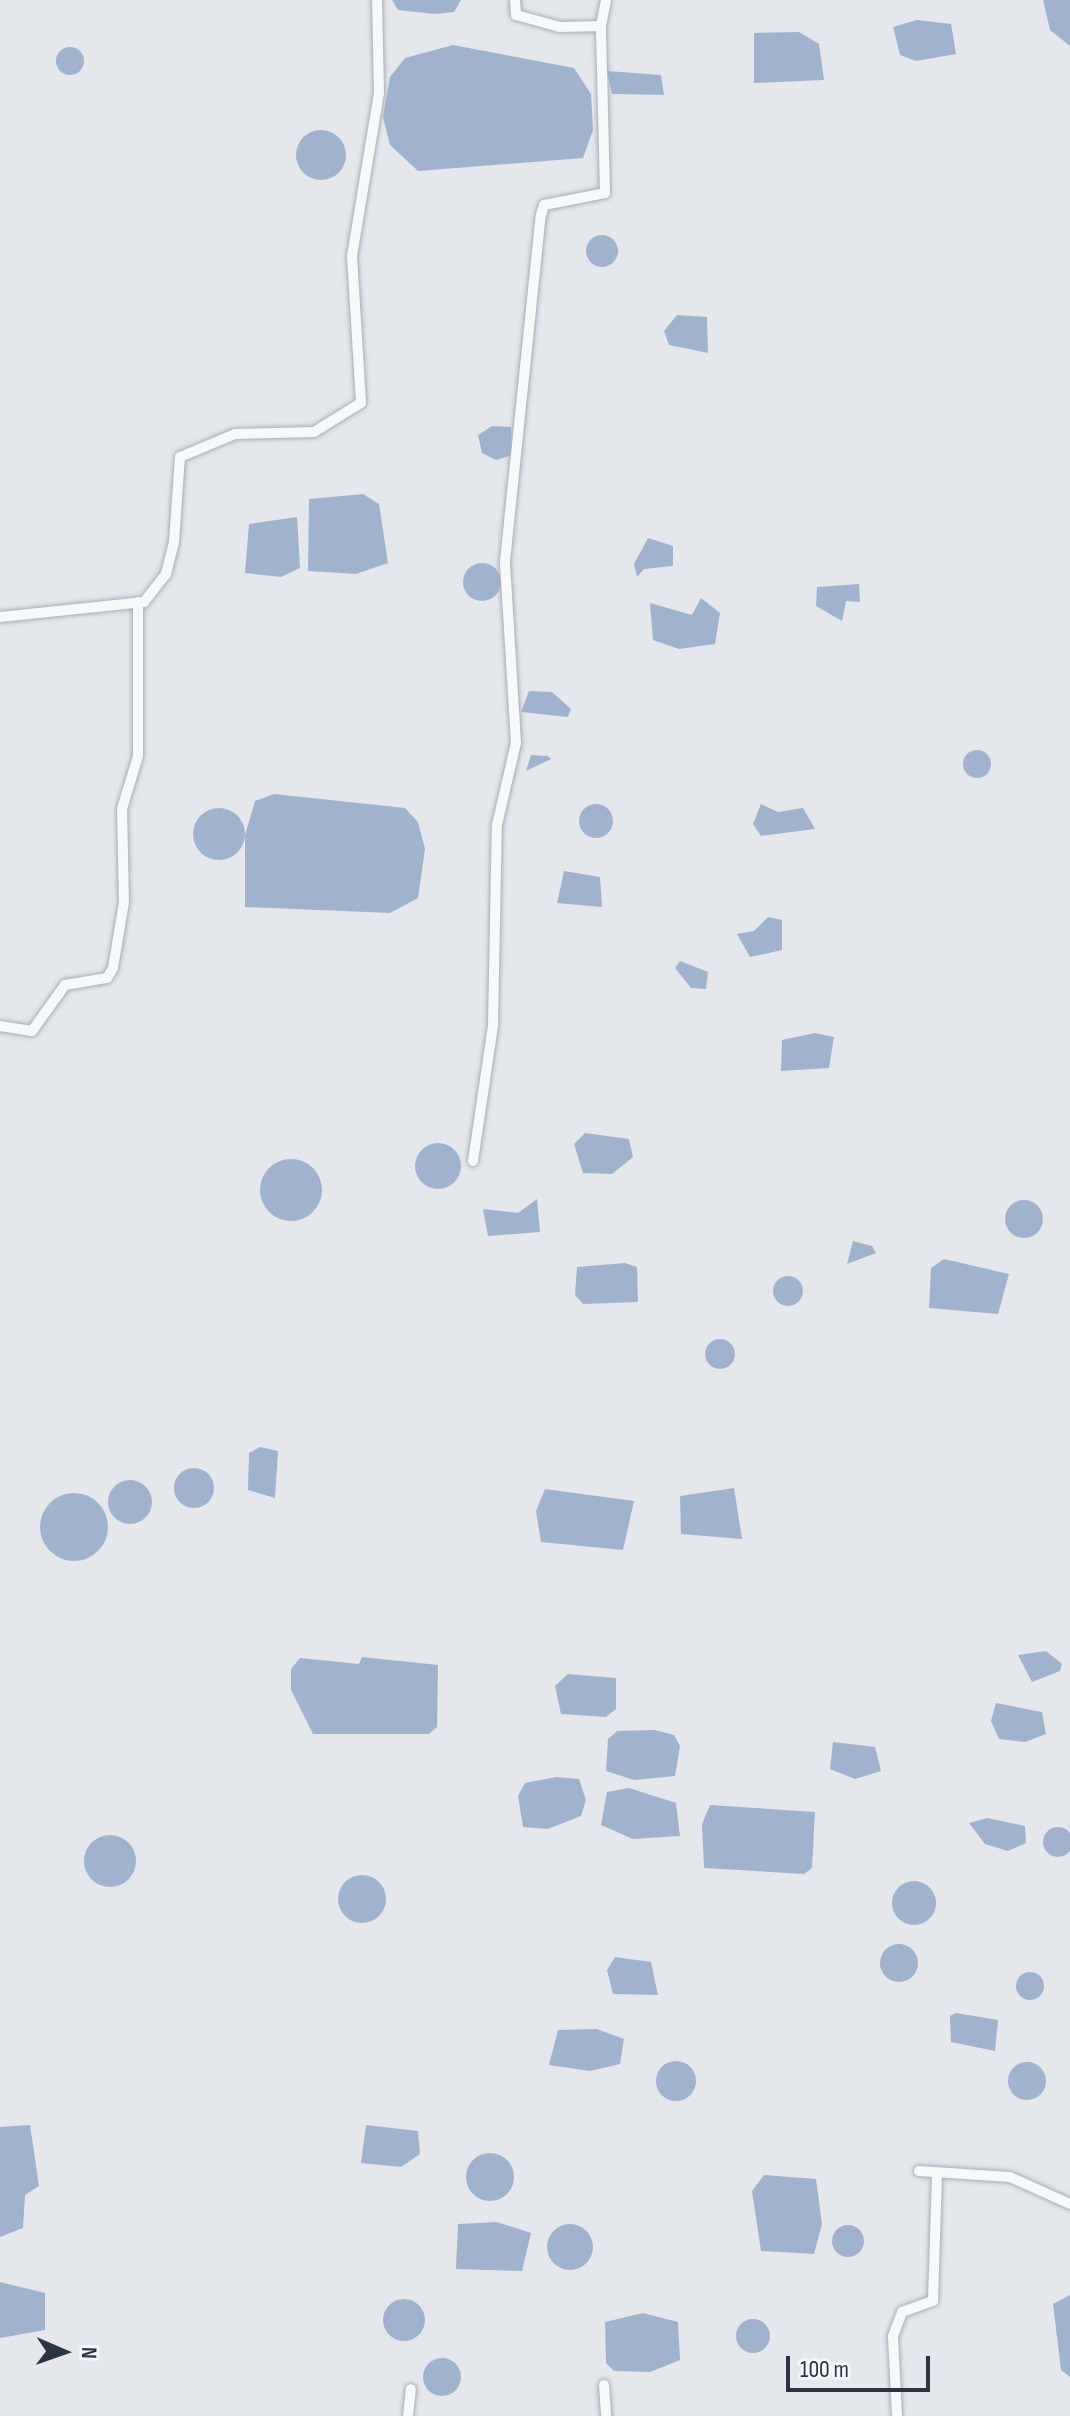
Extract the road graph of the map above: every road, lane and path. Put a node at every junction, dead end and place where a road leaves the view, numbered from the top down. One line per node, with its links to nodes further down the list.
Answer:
1 (377, 0): 5 (street)
2 (515, 0): 4 (street)
3 (606, 0): 4 (street)
4 (601, 26): 8 (street)
5 (138, 602): 6 (street); 7 (street)
6 (0, 617)
7 (0, 1026)
8 (473, 1161)
9 (919, 2171): 10 (street)
10 (937, 2175): 11 (street); 16 (street)
11 (1070, 2204)
12 (604, 2385): 15 (street)
13 (411, 2389): 14 (street)
14 (408, 2416)
15 (606, 2416)
16 (897, 2416)

